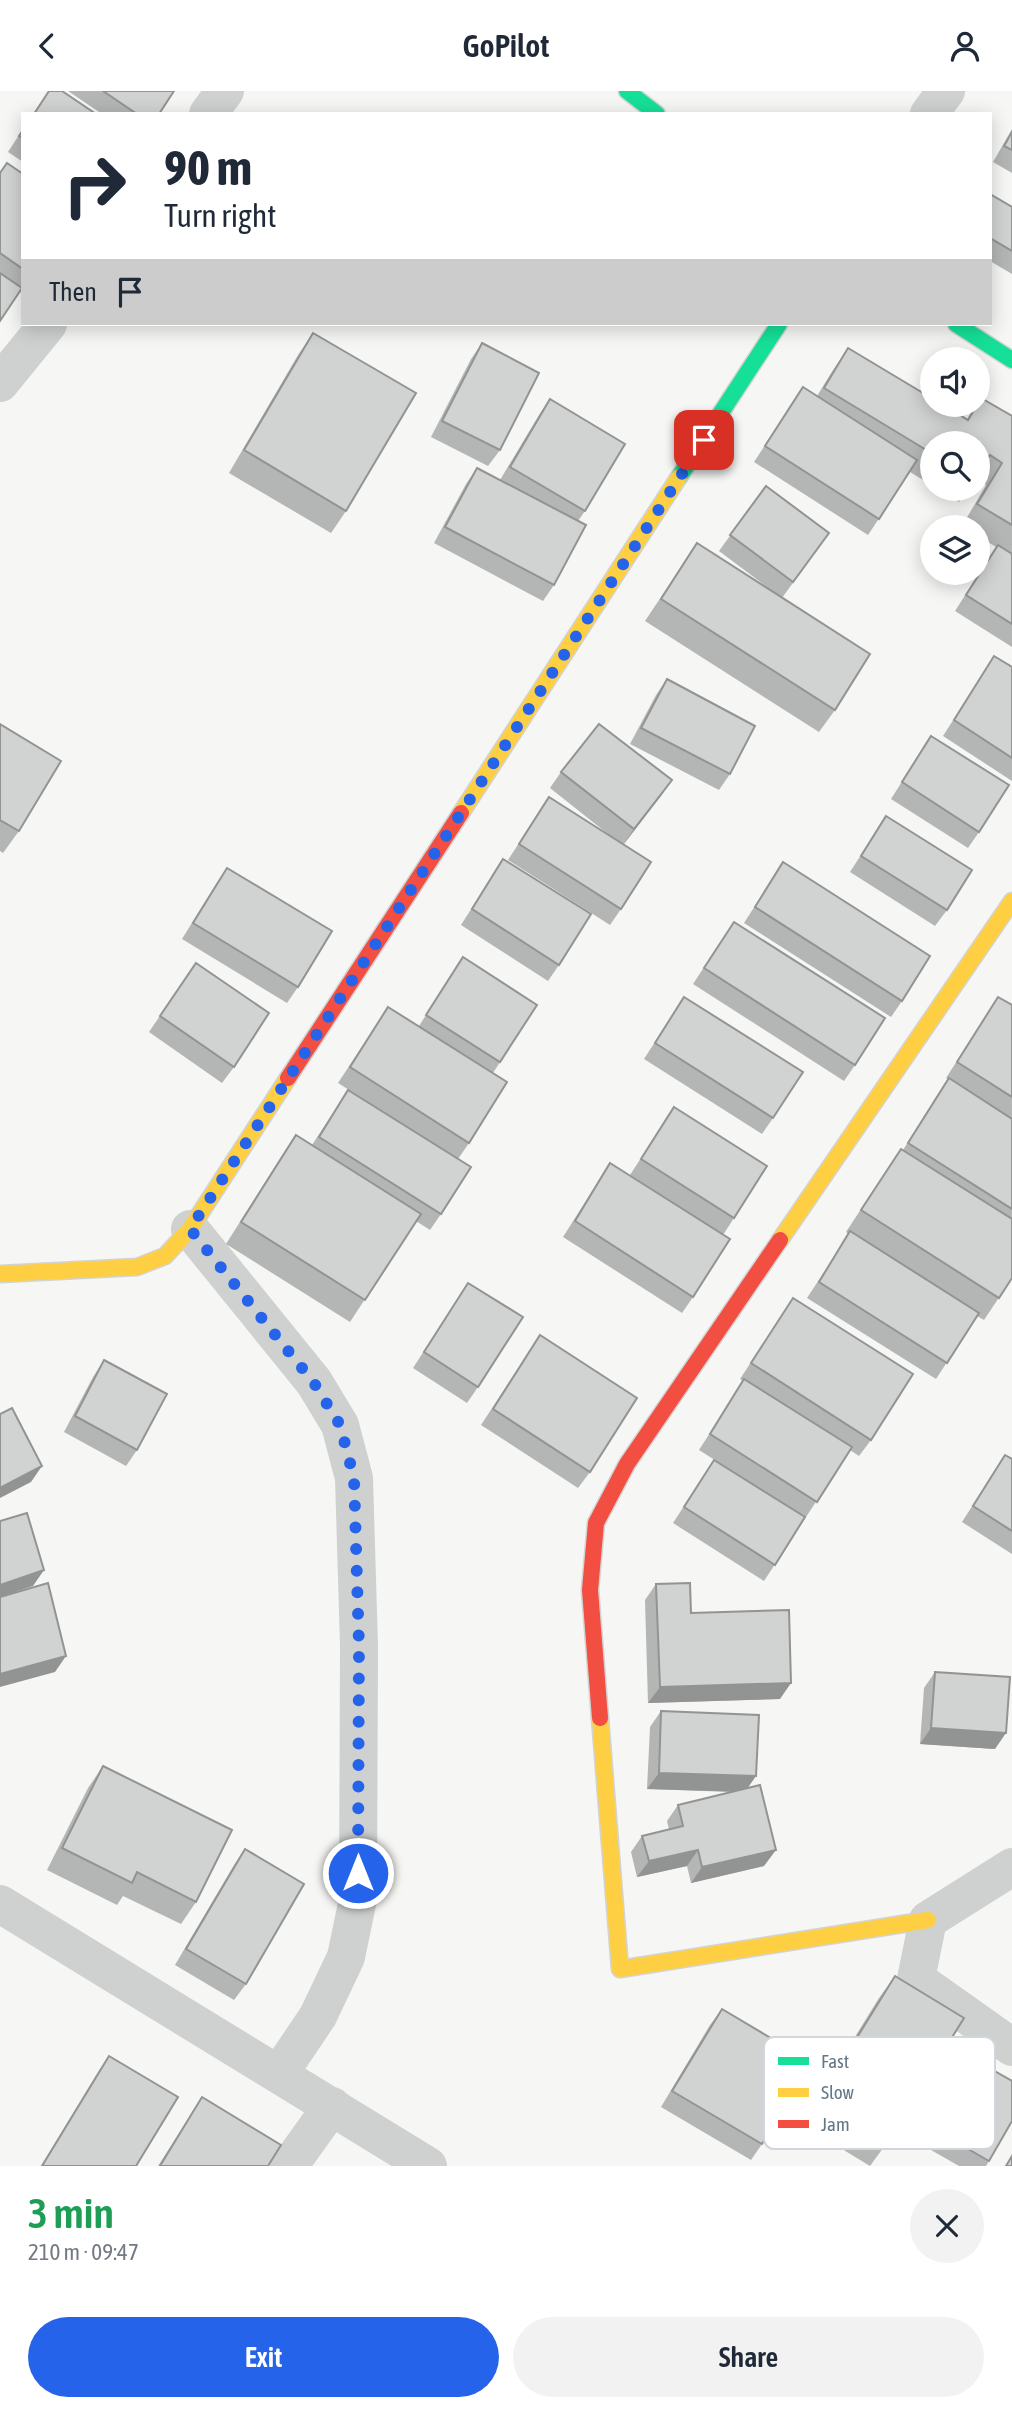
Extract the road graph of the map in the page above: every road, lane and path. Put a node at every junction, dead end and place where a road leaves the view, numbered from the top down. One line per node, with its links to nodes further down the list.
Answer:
1 (225, 91): 4 (street)
2 (627, 91): 5 (street)
3 (946, 91): 6 (street)
4 (209, 112)
5 (654, 112)
6 (930, 112)
7 (46, 326): 11 (street)
8 (778, 326): 13 (street)
9 (959, 326): 10 (street)
10 (1012, 360)
11 (0, 383)
12 (1012, 901): 17 (street)
13 (190, 1229): 14 (street); 19 (street)
14 (0, 1274)
15 (1012, 1867): 17 (street)
16 (0, 1903): 19 (street)
17 (928, 1920): 18 (street)
18 (1012, 2047)
19 (279, 2074): 20 (street)
20 (332, 2106): 21 (street); 22 (street)
21 (289, 2166)
22 (428, 2166)

